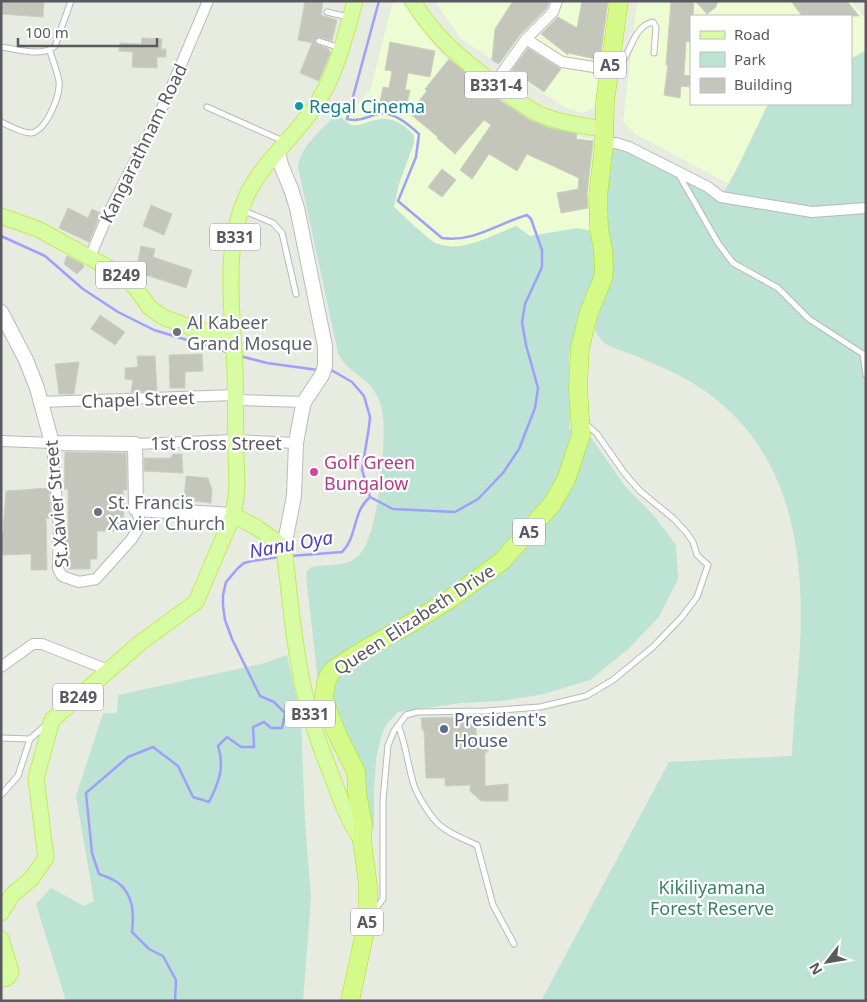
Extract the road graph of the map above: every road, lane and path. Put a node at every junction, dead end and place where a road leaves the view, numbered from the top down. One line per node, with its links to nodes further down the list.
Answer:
1 (71, 1): 13 (lane)
2 (208, 1): 25 (street, Kangarathnam Road)
3 (355, 1): 8 (main road, B331)
4 (413, 1): 16 (main road, B331-4)
5 (556, 1): 9 (street)
6 (619, 1): 15 (highway, Queen Elizabeth Drive / A5)
7 (327, 12): 8 (lane)
8 (351, 18): 12 (main road, B331)
9 (526, 39): 15 (street); 16 (street)
10 (319, 41): 12 (lane)
11 (1, 47): 13 (lane)
12 (341, 48): 20 (main road, B331)
13 (50, 51): 18 (lane)
14 (654, 53): 15 (lane)
15 (609, 72): 19 (highway, Queen Elizabeth Drive / A5)
16 (494, 84): 19 (main road, B331-4)
17 (207, 107): 20 (lane)
18 (1, 122)
19 (604, 136): 21 (street); 33 (highway, Queen Elizabeth Drive / A5)
20 (282, 147): 23 (main road, B331); 32 (street)
21 (676, 170): 22 (street); 29 (lane)
22 (866, 208)
23 (241, 210): 26 (lane); 28 (main road, B331)
24 (1, 216): 25 (main road, B249)
25 (90, 257): 28 (main road, B249)
26 (296, 294)
27 (1, 312): 31 (street, St.Xavier Street)
28 (233, 338): 30 (main road, B331)
29 (866, 375)
30 (235, 398): 31 (street, Chapel Street); 32 (street, Chapel Street); 34 (main road, B331)
31 (41, 402): 36 (street, St.Xavier Street)
32 (304, 402): 37 (street)
33 (581, 418): 45 (lane); 49 (highway, Queen Elizabeth Drive / A5)
34 (235, 440): 37 (street, 1st Cross Street); 38 (street, 1st Cross Street); 40 (main road, B331)
35 (1, 441): 36 (street)
36 (52, 443): 38 (street); 39 (street, St.Xavier Street)
37 (296, 443): 41 (street)
38 (135, 444): 39 (street)
39 (136, 509): 40 (street)
40 (233, 514): 41 (main road); 43 (main road, B249)
41 (284, 549): 49 (main road, B331)
42 (1, 667): 43 (street)
43 (108, 670): 44 (main road, B249)
44 (52, 720): 47 (lane); 50 (main road, B249)
45 (398, 725): 51 (lane); 53 (lane)
46 (1, 738): 47 (lane)
47 (30, 738): 48 (lane)
48 (1, 795)
49 (362, 841): 51 (highway, A5)
50 (1, 913)
51 (368, 918): 55 (highway, A5)
52 (1, 939): 54 (main road)
53 (514, 944)
54 (1, 979)
55 (350, 1001)

